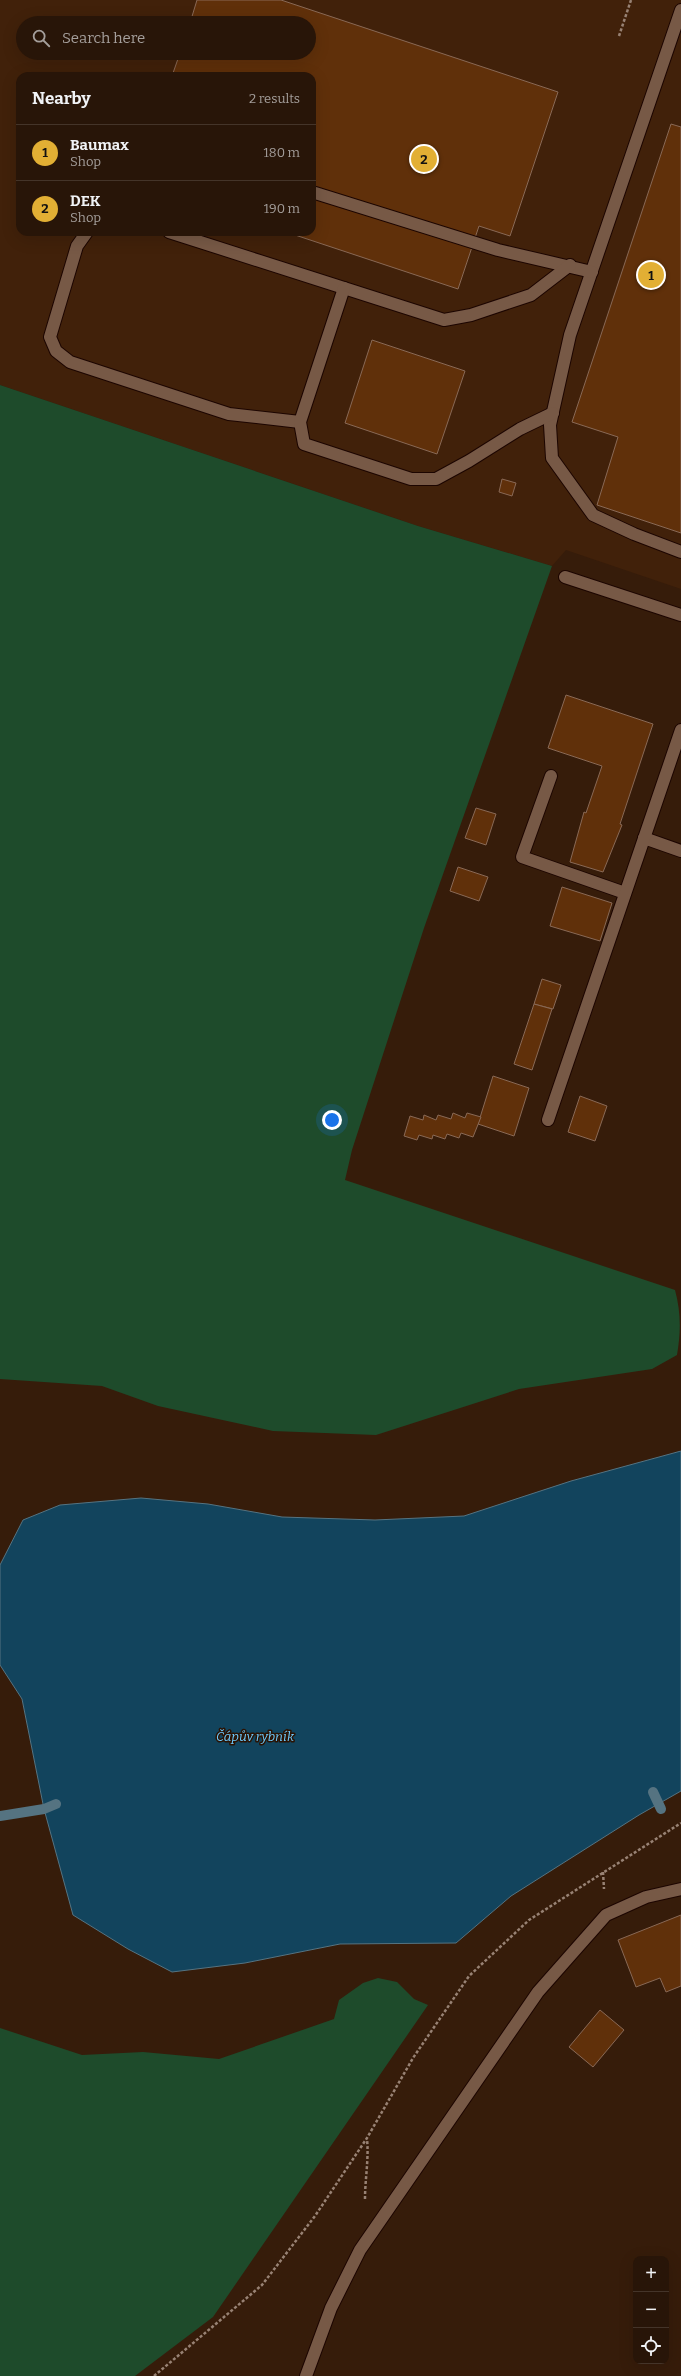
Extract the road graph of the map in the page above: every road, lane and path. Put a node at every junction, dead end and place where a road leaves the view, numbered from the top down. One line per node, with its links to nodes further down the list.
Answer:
1 (631, 0): 3 (path)
2 (681, 10): 8 (lane)
3 (619, 36)
4 (316, 193): 7 (lane)
5 (84, 236): 11 (lane)
6 (182, 236): 9 (lane)
7 (570, 265): 8 (lane); 9 (lane)
8 (592, 272): 10 (lane)
9 (344, 288): 11 (lane)
10 (553, 413): 11 (lane); 12 (lane)
11 (300, 422)
12 (681, 552)
13 (565, 577): 14 (lane)
14 (681, 615)
15 (681, 730): 17 (lane)
16 (551, 776): 19 (lane)
17 (644, 838): 18 (lane); 19 (lane)
18 (681, 851)
19 (625, 893): 20 (lane)
20 (548, 1120)
21 (681, 1823): 23 (path)
22 (681, 1889): 24 (lane)
23 (367, 2138): 24 (path); 25 (path)
24 (369, 2237): 26 (lane)
25 (154, 2376)
26 (306, 2376)

